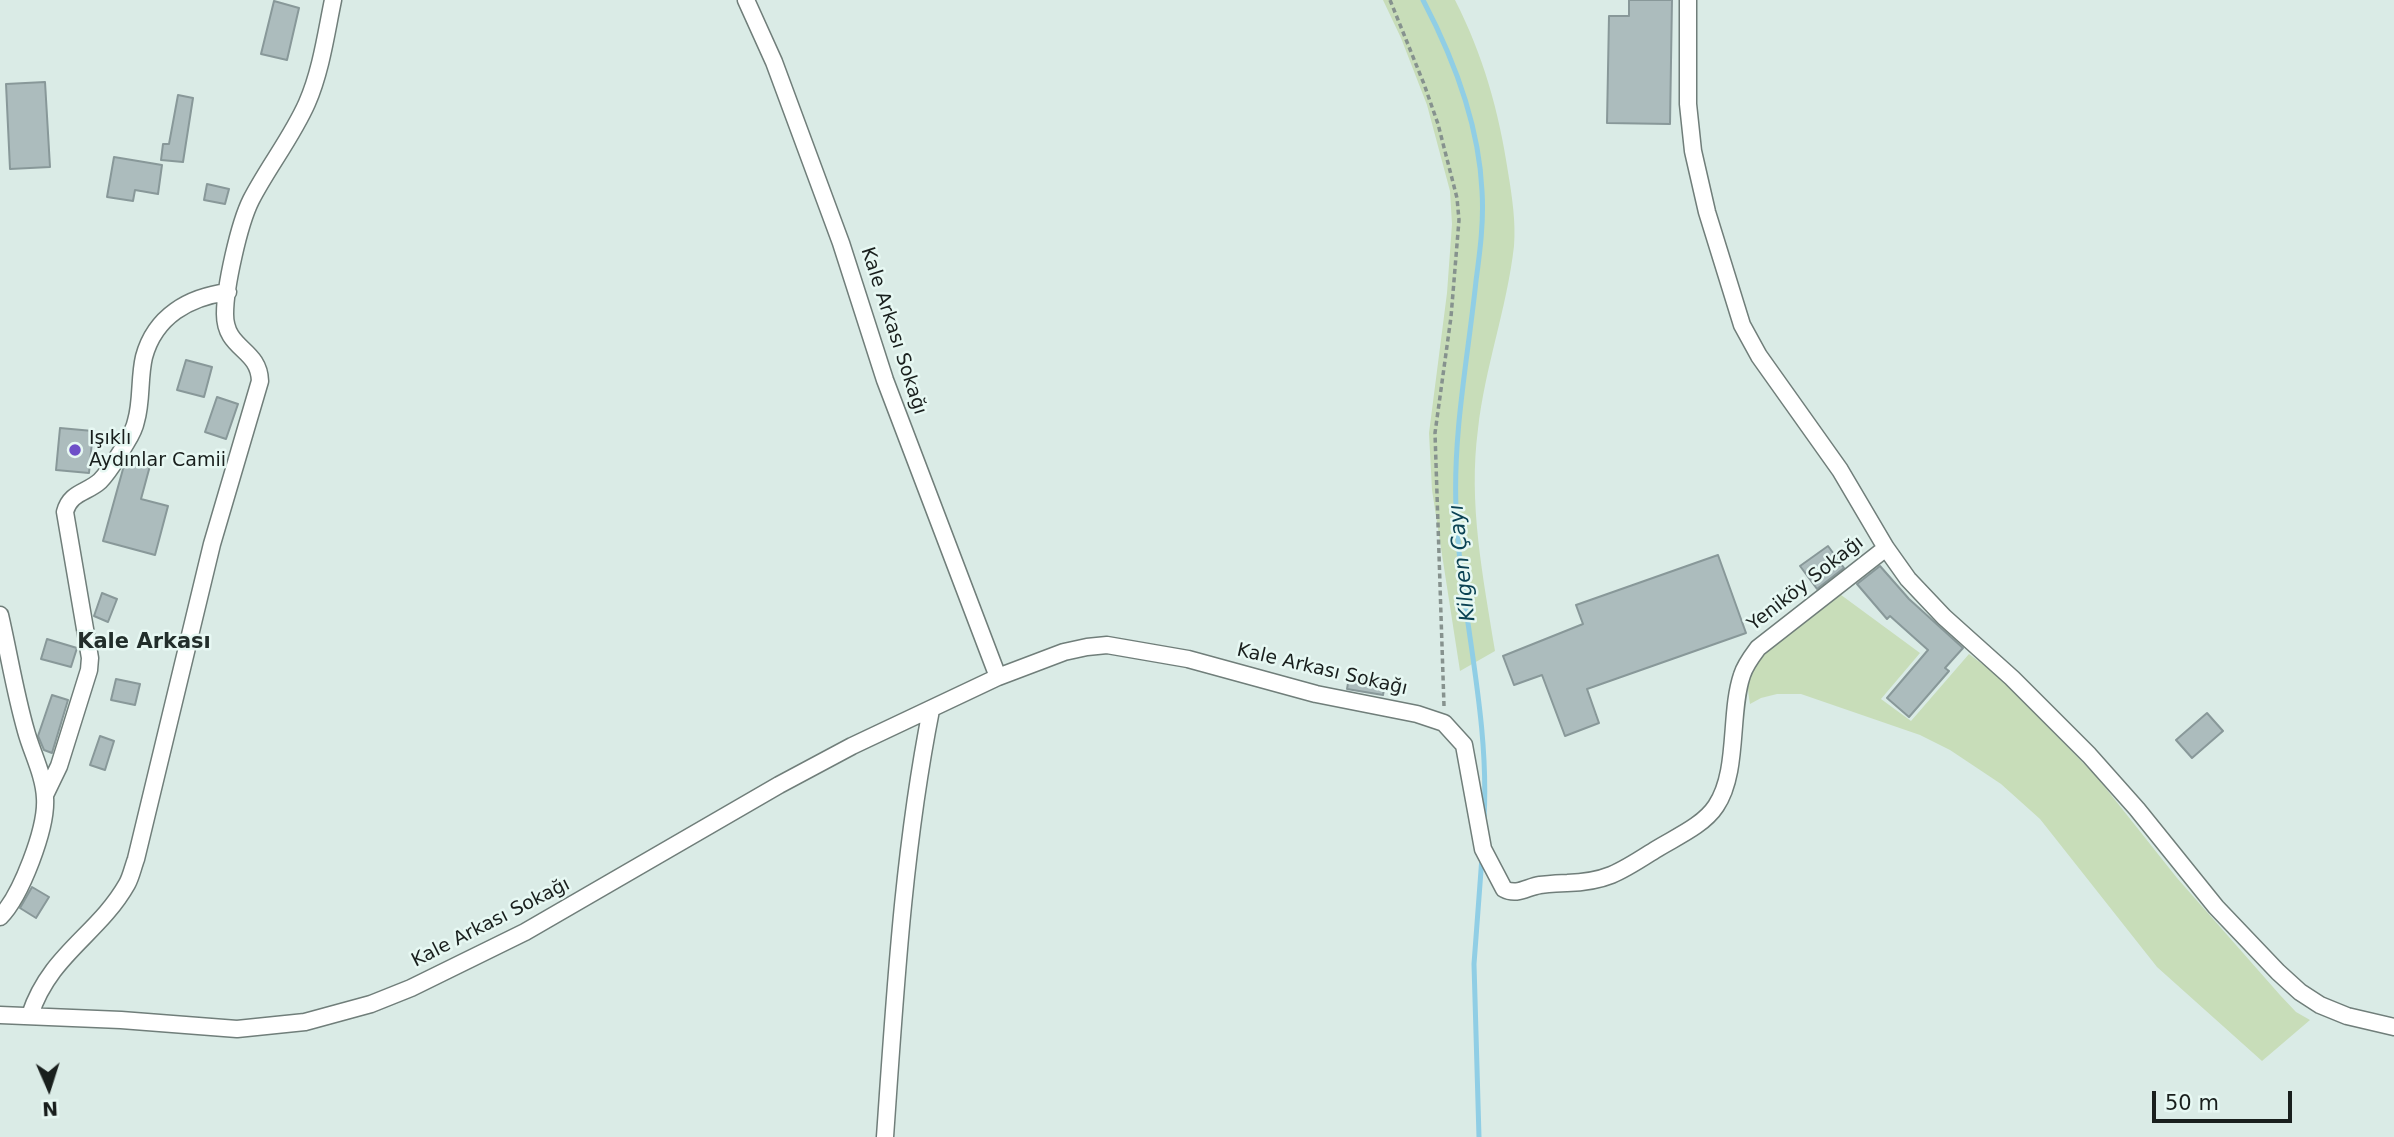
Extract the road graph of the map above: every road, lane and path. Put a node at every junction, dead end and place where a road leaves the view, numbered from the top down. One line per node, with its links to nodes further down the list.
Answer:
1 (333, 0): 5 (street)
2 (746, 0): 8 (street, Kale Arkası Sokağı)
3 (1390, 0): 10 (path)
4 (1688, 0): 6 (street, Yeniköy Sokağı)
5 (228, 292): 11 (street); 14 (street)
6 (1886, 548): 10 (street, Yeniköy Sokağı); 15 (street, Yeniköy Sokağı)
7 (0, 615): 11 (street)
8 (998, 677): 9 (street, Kale Arkası Sokağı); 10 (street, Kale Arkası Sokağı)
9 (931, 710): 14 (street, Kale Arkası Sokağı); 16 (street)
10 (1444, 723)
11 (45, 794): 12 (street)
12 (0, 917)
13 (0, 1015): 14 (street, Kale Arkası Sokağı)
14 (30, 1015)
15 (2394, 1027)
16 (885, 1137)

